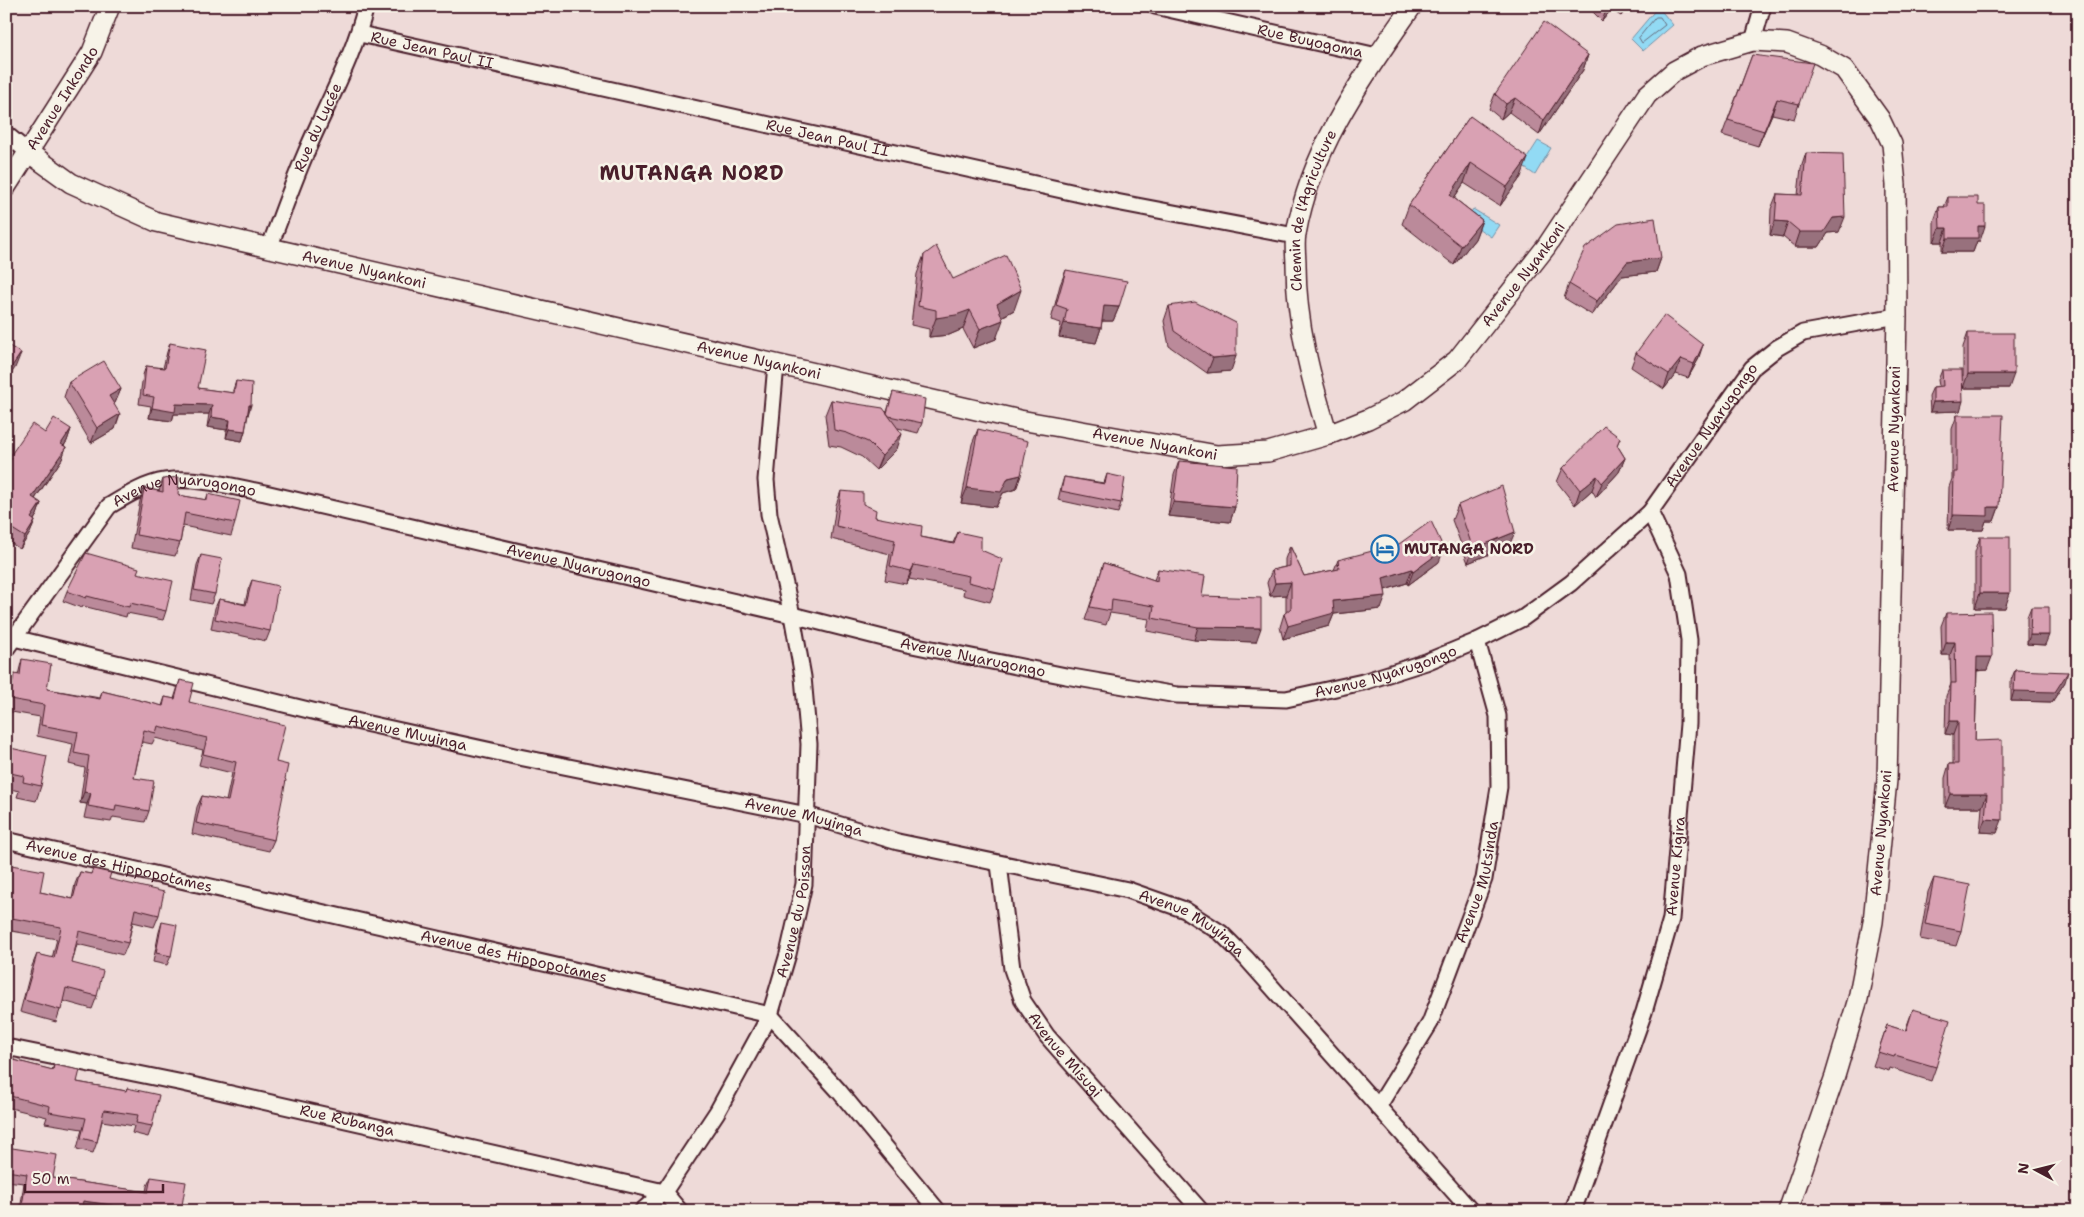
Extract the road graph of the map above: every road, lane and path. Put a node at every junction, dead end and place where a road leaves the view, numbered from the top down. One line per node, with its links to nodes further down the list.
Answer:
1 (110, 6): 10 (street, Avenue Inkondo)
2 (366, 6): 6 (street, Rue du Lycée)
3 (1155, 6): 8 (street, Rue Buyogoma)
4 (1412, 6): 8 (street, Chemin de l'Agriculture)
5 (1763, 6): 7 (street)
6 (360, 34): 12 (street, Rue Jean Paul II); 13 (street, Rue du Lycée)
7 (1753, 41): 14 (street, Avenue Nyankoni); 16 (street, Avenue Nyankoni)
8 (1377, 56): 12 (street, Chemin de l'Agriculture)
9 (6, 134): 10 (street)
10 (28, 152): 11 (street, Avenue Inkondo); 13 (street, Avenue Nyankoni)
11 (6, 187)
12 (1295, 236): 16 (street, Chemin de l'Agriculture)
13 (269, 248): 15 (street, Avenue Nyankoni)
14 (1897, 316): 17 (street, Avenue Nyarugongo); 34 (street, Avenue Nyankoni)
15 (776, 364): 16 (street, Avenue Nyankoni); 18 (street, Avenue du Poisson)
16 (1328, 435)
17 (1650, 512): 19 (street, Avenue Nyarugongo); 33 (street, Avenue Kigira)
18 (792, 615): 19 (street, Avenue Nyarugongo); 20 (street, Avenue Nyarugongo); 21 (street, Avenue du Poisson)
19 (1477, 641): 26 (street, Avenue Mutsinda)
20 (10, 644): 21 (street, Avenue Muyinga)
21 (808, 815): 23 (street, Avenue Muyinga); 24 (street, Avenue du Poisson)
22 (6, 840): 24 (street, Avenue des Hippopotames)
23 (999, 864): 26 (street, Avenue Muyinga); 31 (street, Avenue Misugi)
24 (770, 1015): 27 (street, Avenue du Poisson); 30 (street)
25 (6, 1047): 27 (street, Rue Rubanga)
26 (1378, 1107): 32 (street, Avenue Muyinga)
27 (664, 1192): 28 (street, Avenue du Poisson); 29 (street)
28 (642, 1211)
29 (680, 1211)
30 (938, 1211)
31 (1201, 1211)
32 (1471, 1211)
33 (1573, 1211)
34 (1788, 1211)

